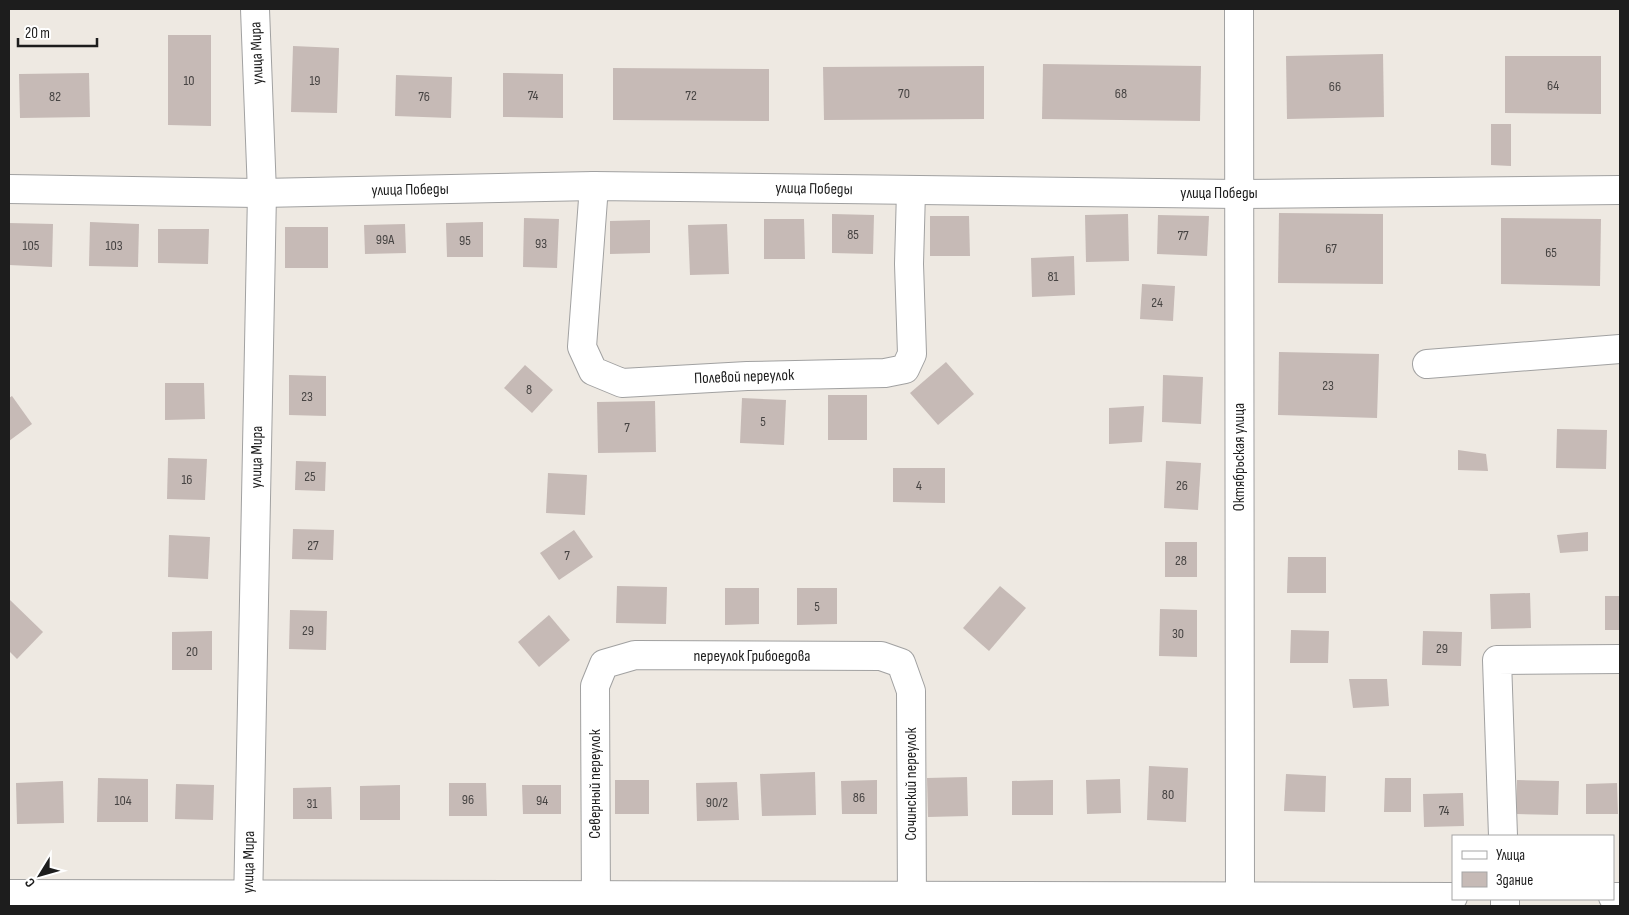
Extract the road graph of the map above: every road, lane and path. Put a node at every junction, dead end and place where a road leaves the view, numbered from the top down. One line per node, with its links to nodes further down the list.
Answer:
1 (255, 9): 7 (street, улица Мира)
2 (1239, 9): 8 (street, Октябрьская улица)
3 (594, 186): 6 (street, улица Победы); 6 (street, Полевой переулок); 7 (street, улица Победы)
4 (9, 189): 7 (street, улица Победы)
5 (1620, 190): 8 (street, улица Победы)
6 (911, 191): 8 (street, улица Победы)
7 (262, 193): 17 (street, улица Мира)
8 (1238, 194): 20 (street, Октябрьская улица)
9 (1620, 350): 10 (street)
10 (1427, 364)
11 (1620, 659): 14 (street)
12 (901, 663): 13 (street, переулок Грибоедова); 19 (street, Сочинский переулок)
13 (604, 664): 18 (street, Северный переулок)
14 (1503, 835)
15 (9, 894): 17 (street)
16 (1452, 897): 20 (street)
17 (248, 900): 18 (street)
18 (596, 901): 19 (street)
19 (912, 901): 20 (street)
20 (1240, 901)

